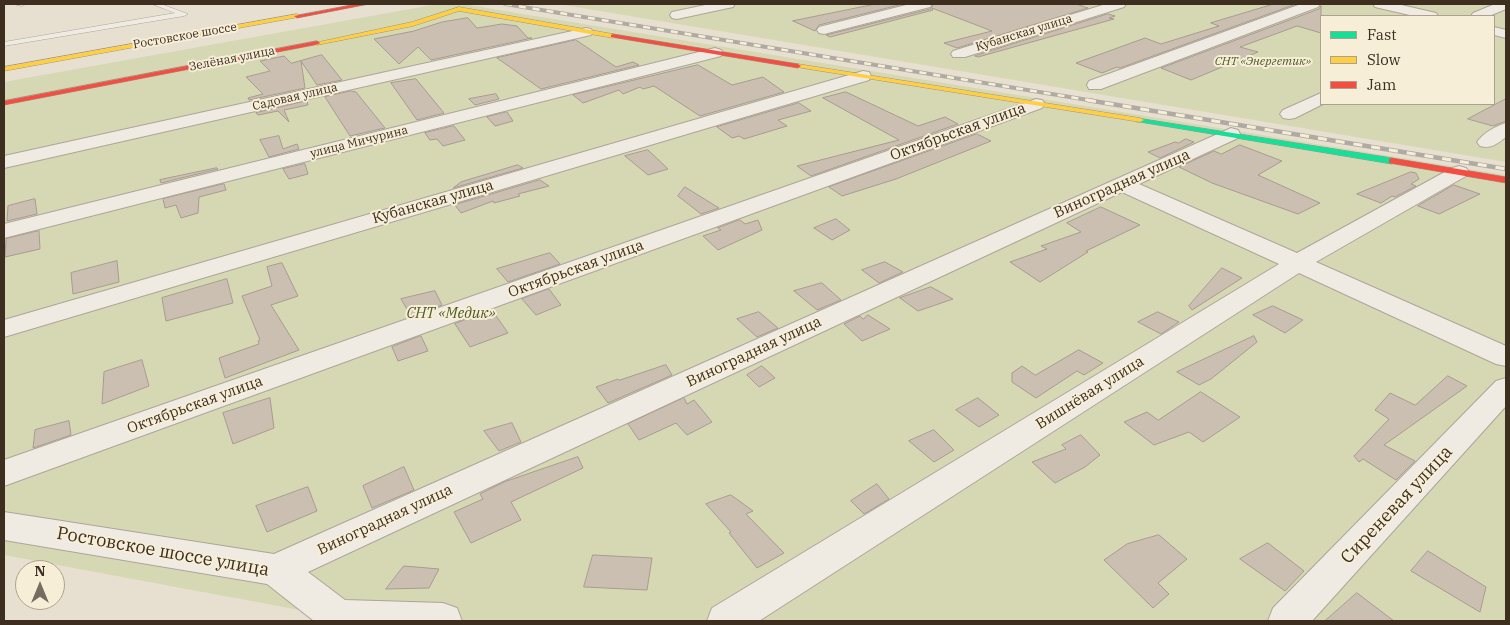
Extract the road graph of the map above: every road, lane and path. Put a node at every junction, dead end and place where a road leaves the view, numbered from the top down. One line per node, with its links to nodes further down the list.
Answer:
1 (155, 4): 15 (lane)
2 (338, 4): 18 (main road, Ростовское шоссе)
3 (366, 4): 19 (main road, Ростовское шоссе)
4 (728, 4): 10 (street)
5 (926, 4): 13 (street)
6 (1119, 4): 17 (street, Кубанская улица)
7 (1313, 4): 21 (street)
8 (1380, 4): 11 (street)
9 (1506, 4): 12 (street)
10 (677, 15)
11 (1427, 15)
12 (1480, 15)
13 (824, 30)
14 (586, 32): 16 (main road); 23 (main road, Зелёная улица); 29 (street, Садовая улица)
15 (4, 44)
16 (715, 53): 20 (main road); 33 (street, улица Мичурина)
17 (959, 54)
18 (4, 62)
19 (4, 69)
20 (863, 76): 24 (main road); 35 (street, Кубанская улица)
21 (1095, 85)
22 (1320, 98): 25 (street)
23 (4, 103)
24 (1036, 104): 27 (main road); 38 (street, Октябрьская улица)
25 (1289, 114)
26 (1506, 129): 28 (street)
27 (1231, 134): 30 (main road); 32 (street, Виноградная улица)
28 (1487, 142)
29 (4, 162)
30 (1459, 172): 31 (main road); 34 (street, Вишнёвая улица)
31 (1506, 180)
32 (1122, 184): 34 (street); 40 (street, Виноградная улица)
33 (4, 232)
34 (1299, 262): 36 (street); 43 (street, Вишнёвая улица)
35 (4, 329)
36 (1506, 357)
37 (1506, 388): 44 (street, Сиреневая улица)
38 (4, 474)
39 (4, 526): 40 (street, Ростовское шоссе улица)
40 (276, 570): 41 (street, Ростовское шоссе улица)
41 (337, 619): 42 (street)
42 (444, 621)
43 (726, 621)
44 (1287, 621)

